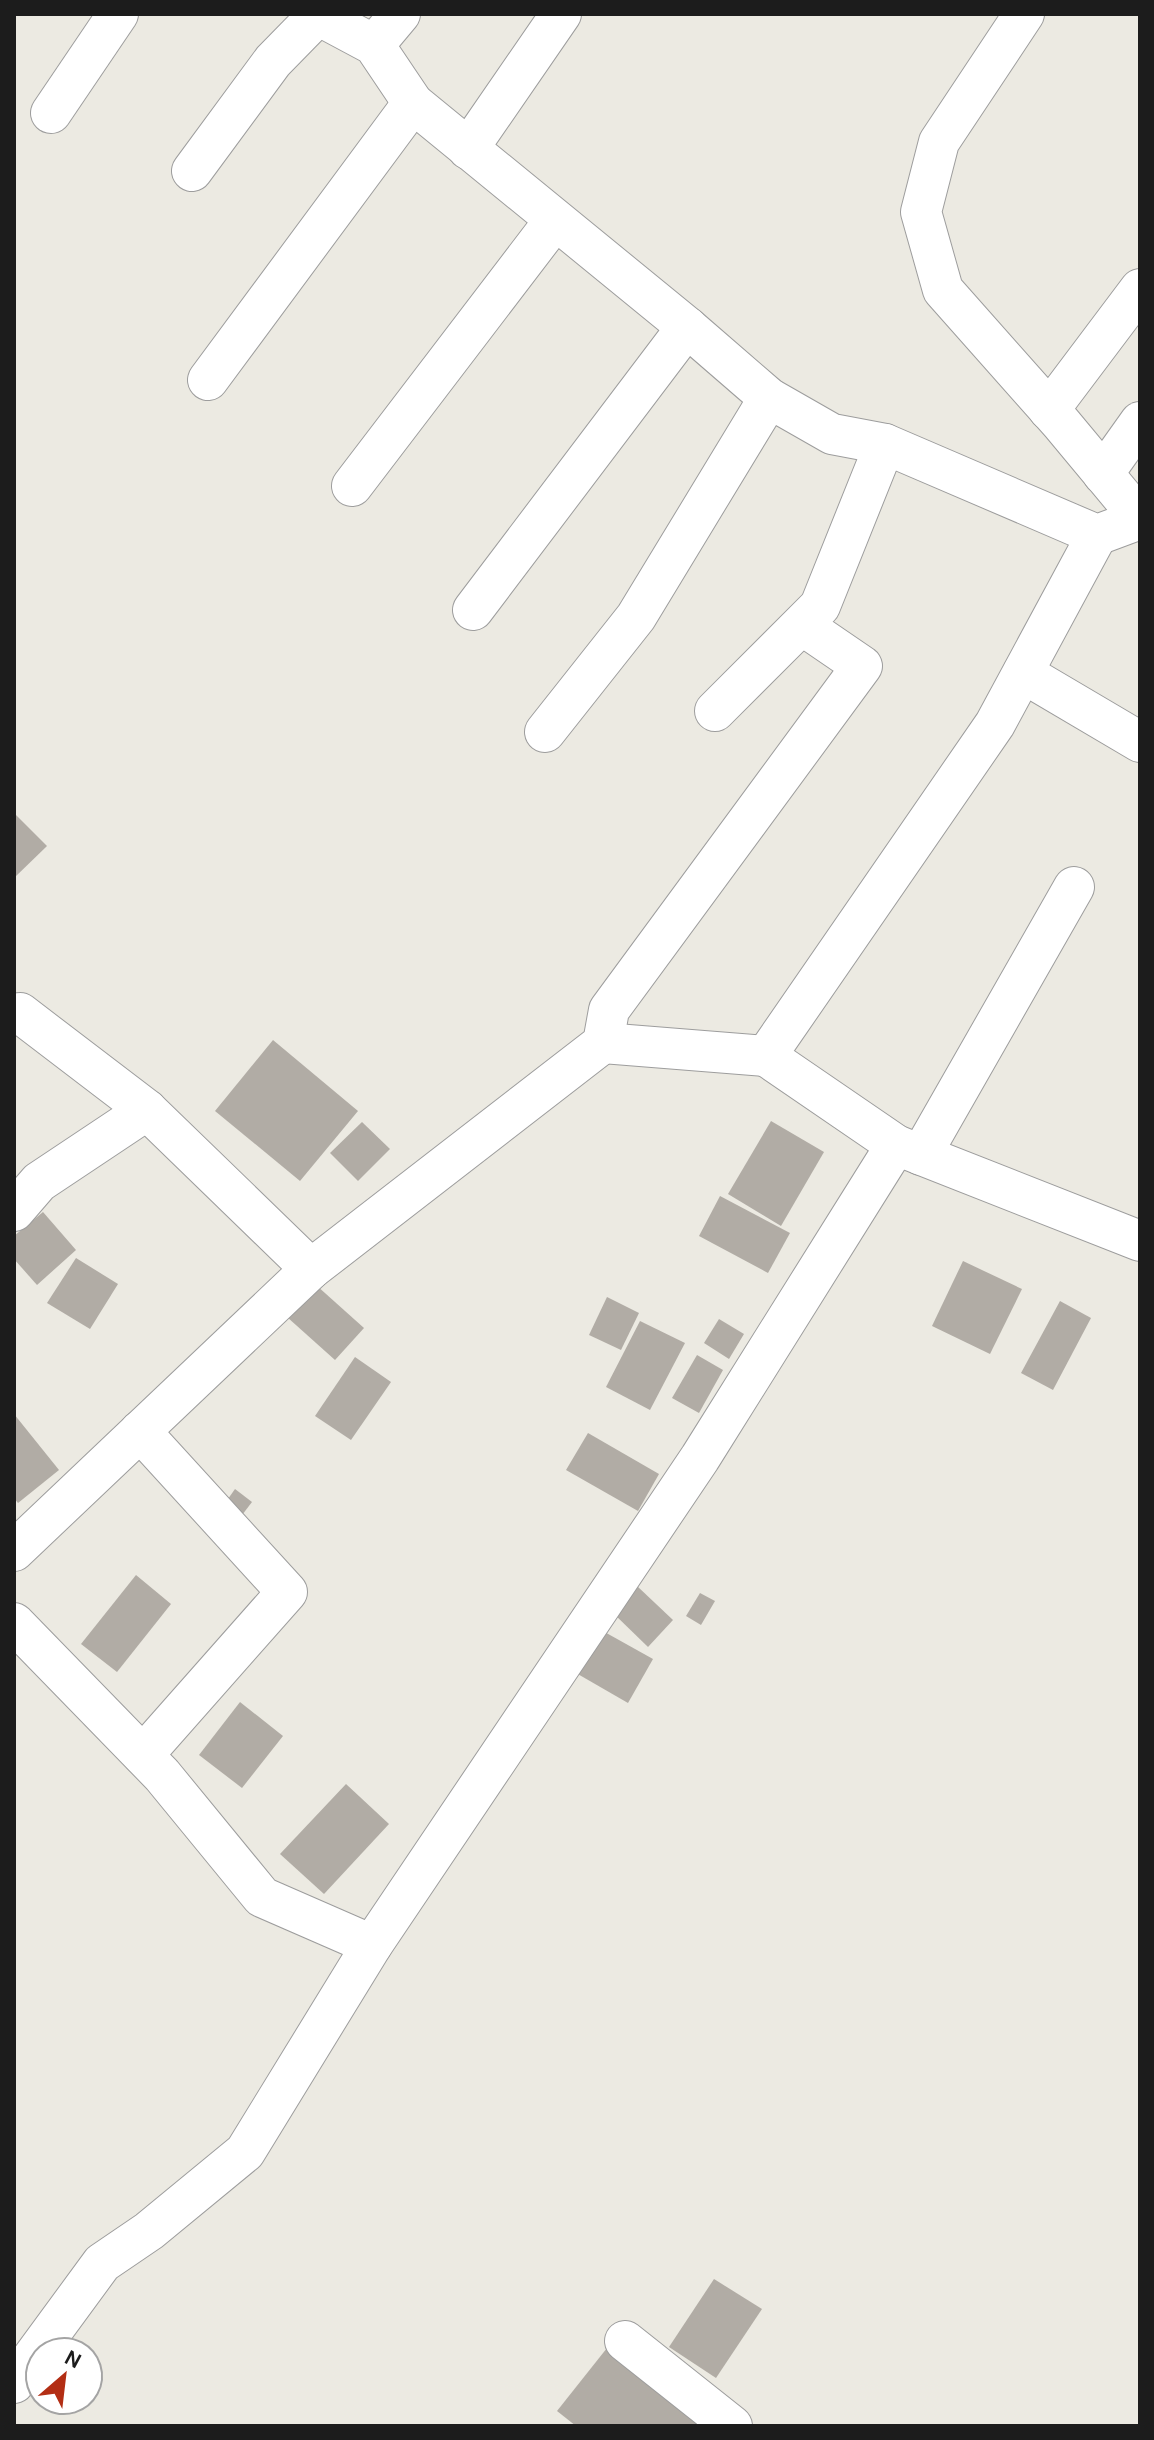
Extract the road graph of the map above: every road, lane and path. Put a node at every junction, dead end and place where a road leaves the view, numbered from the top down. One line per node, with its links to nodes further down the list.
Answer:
1 (118, 14): 8 (street)
2 (400, 14): 6 (street)
3 (561, 14): 9 (street)
4 (1024, 14): 16 (street)
5 (317, 15): 6 (street); 10 (street)
6 (374, 45): 7 (street)
7 (413, 103): 9 (street); 14 (street)
8 (51, 113)
9 (468, 149): 11 (street)
10 (192, 171)
11 (555, 220): 13 (street); 20 (street)
12 (1140, 289): 16 (street)
13 (687, 327): 15 (street); 23 (street)
14 (208, 380)
15 (769, 398): 18 (street); 27 (street)
16 (1049, 410): 19 (street)
17 (1140, 422): 19 (street)
18 (885, 444): 22 (street); 24 (street)
19 (1103, 474): 21 (street)
20 (352, 486)
21 (1140, 519): 22 (street)
22 (1097, 535): 25 (street)
23 (473, 610)
24 (802, 625): 26 (street); 31 (street)
25 (1023, 673): 28 (street); 32 (street)
26 (715, 711)
27 (545, 732)
28 (1140, 742)
29 (1074, 887): 34 (street)
30 (14, 1014): 33 (street)
31 (603, 1043): 32 (street); 37 (street)
32 (766, 1056): 34 (street)
33 (147, 1110): 35 (street); 37 (street)
34 (908, 1150): 36 (street); 42 (street)
35 (14, 1211)
36 (1140, 1241)
37 (311, 1269): 38 (street)
38 (140, 1431): 39 (street); 41 (street)
39 (14, 1551)
40 (14, 1623): 41 (street)
41 (143, 1755): 42 (street)
42 (372, 1945): 44 (street)
43 (625, 2341): 45 (street)
44 (14, 2383)
45 (732, 2426)

